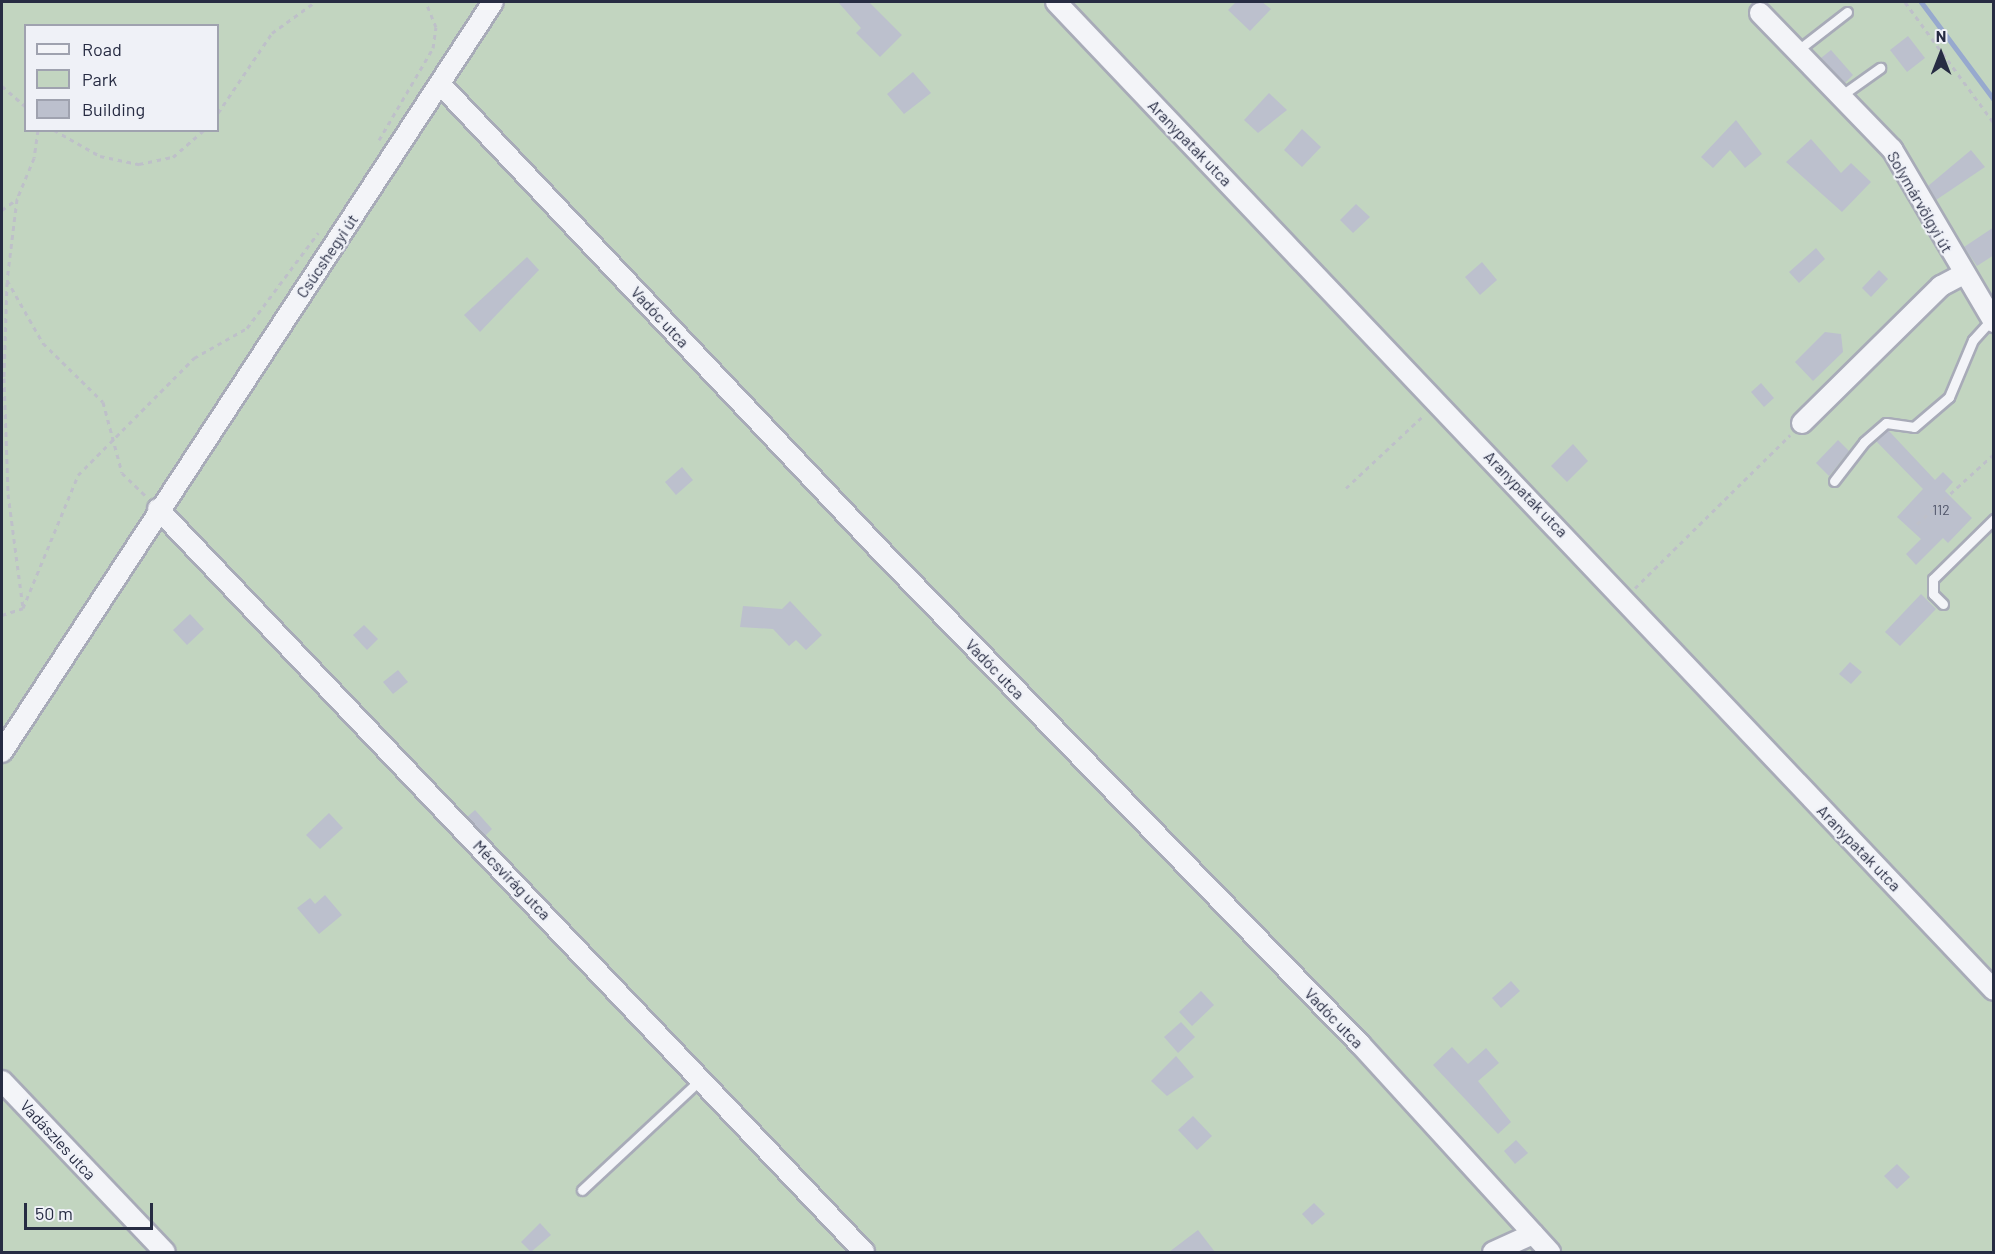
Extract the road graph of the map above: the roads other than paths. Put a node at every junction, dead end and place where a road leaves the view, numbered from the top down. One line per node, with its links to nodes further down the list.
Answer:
1 (493, 2): 7 (street, Csúcshegyi út)
2 (1056, 2): 17 (street, Aranypatak utca)
3 (1847, 12): 5 (lane)
4 (1760, 13): 5 (street, Solymárvölgyi út)
5 (1798, 50): 8 (street, Solymárvölgyi út)
6 (1880, 68): 8 (lane)
7 (441, 85): 13 (street, Csúcshegyi út); 21 (street, Vadóc utca)
8 (1842, 96): 9 (street, Solymárvölgyi út)
9 (1962, 275): 10 (street, Solymárvölgyi út); 11 (street)
10 (1991, 311): 12 (lane)
11 (1802, 423)
12 (1834, 481)
13 (158, 508): 16 (street, Csúcshegyi út); 18 (street, Mécsvirág utca)
14 (1994, 519): 15 (lane)
15 (1943, 604)
16 (2, 752)
17 (1994, 990)
18 (701, 1079): 20 (lane); 23 (street, Mécsvirág utca)
19 (2, 1081): 22 (street, Vadászles utca)
20 (582, 1190)
21 (1533, 1234): 24 (street); 25 (street, Vadóc utca)
22 (165, 1252)
23 (864, 1252)
24 (1493, 1252)
25 (1550, 1252)

